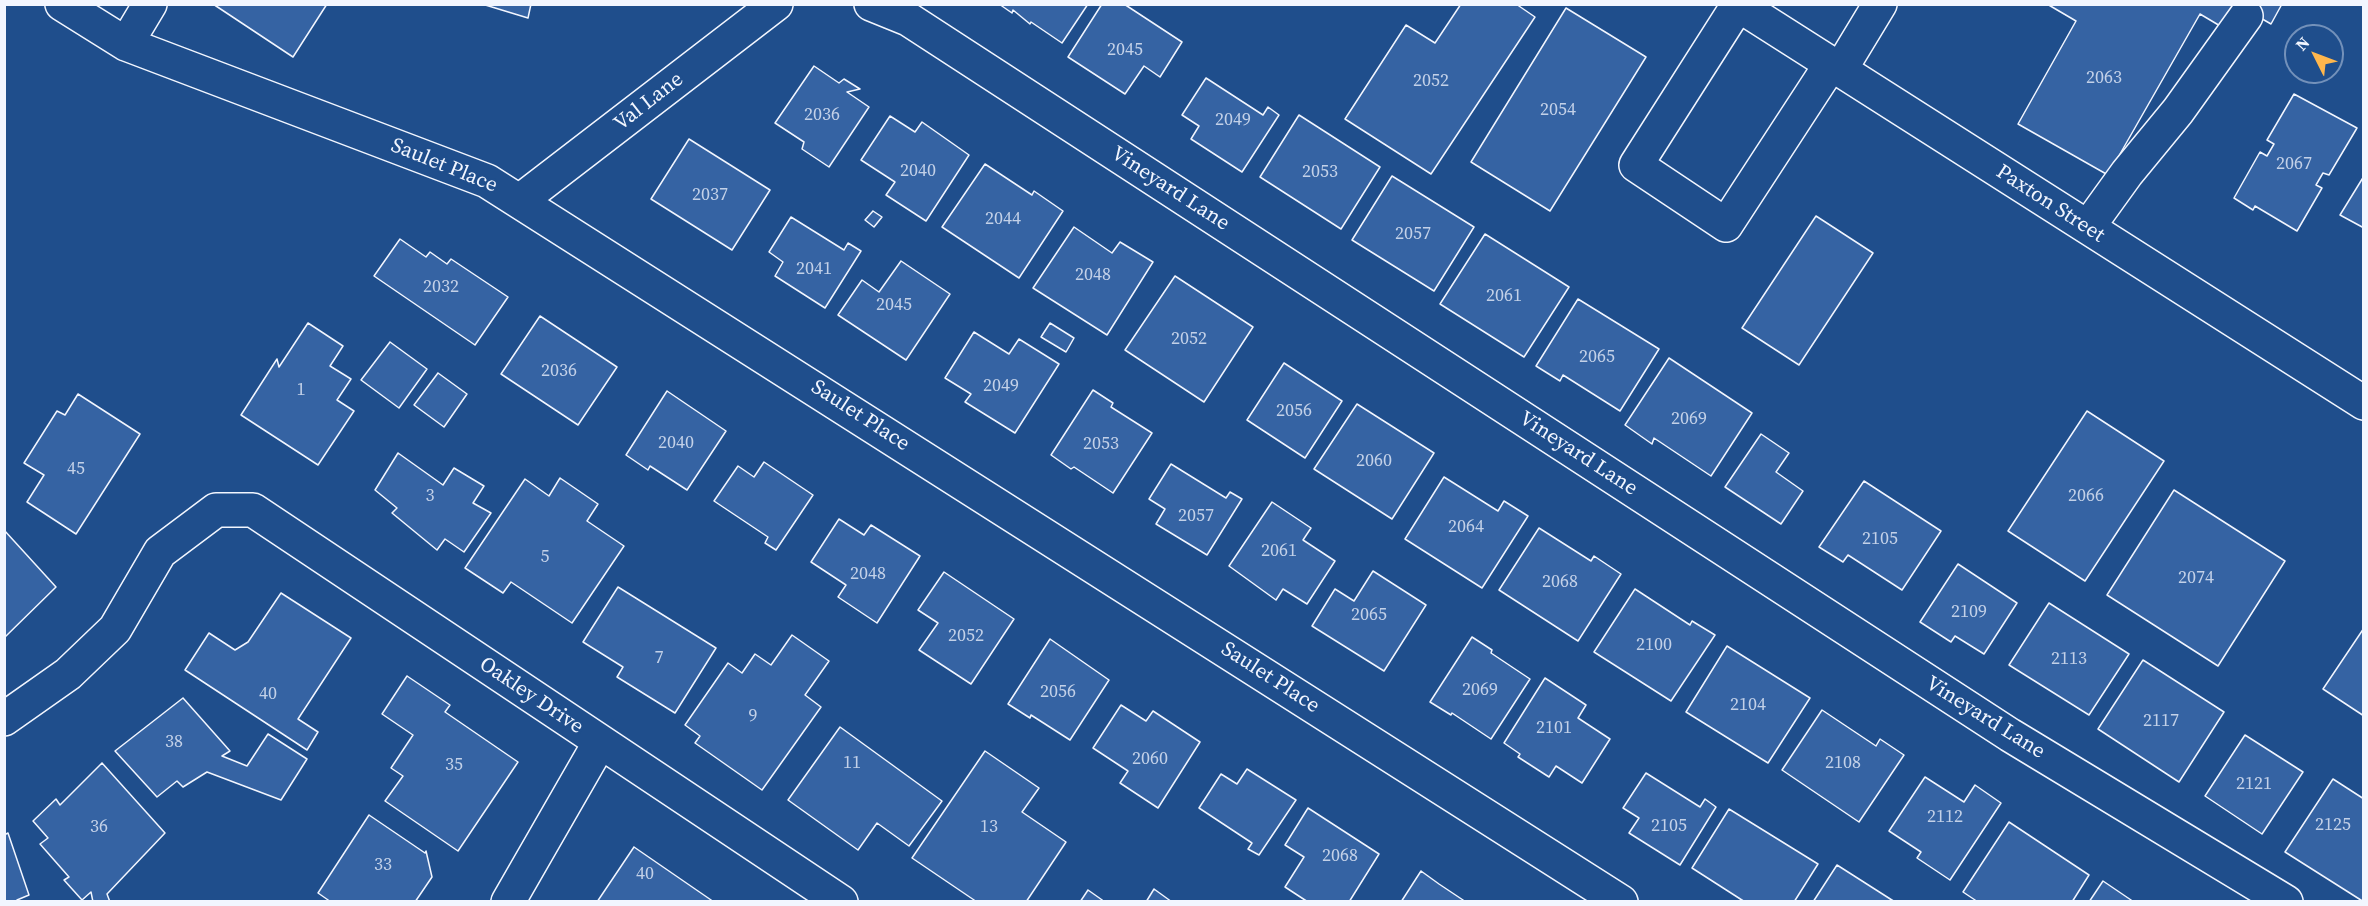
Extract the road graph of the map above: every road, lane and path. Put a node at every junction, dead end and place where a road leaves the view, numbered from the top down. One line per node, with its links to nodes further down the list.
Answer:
1 (62, 4): 8 (street, Saulet Place)
2 (150, 4): 8 (street)
3 (776, 4): 10 (street, Val Lane)
4 (871, 4): 18 (street, Vineyard Lane)
5 (1880, 4): 9 (street)
6 (1738, 5): 9 (street, Paxton Street); 9 (street)
7 (2246, 16): 11 (street)
8 (126, 45): 10 (street, Saulet Place)
9 (1835, 67): 11 (street, Paxton Street)
10 (521, 200): 17 (street, Saulet Place)
11 (2088, 227): 12 (street, Paxton Street)
12 (2364, 403)
13 (4, 719): 14 (street, Oakley Drive)
14 (600, 742): 15 (street); 16 (street, Oakley Drive)
15 (508, 902)
16 (841, 902)
17 (1621, 902)
18 (2286, 902)

